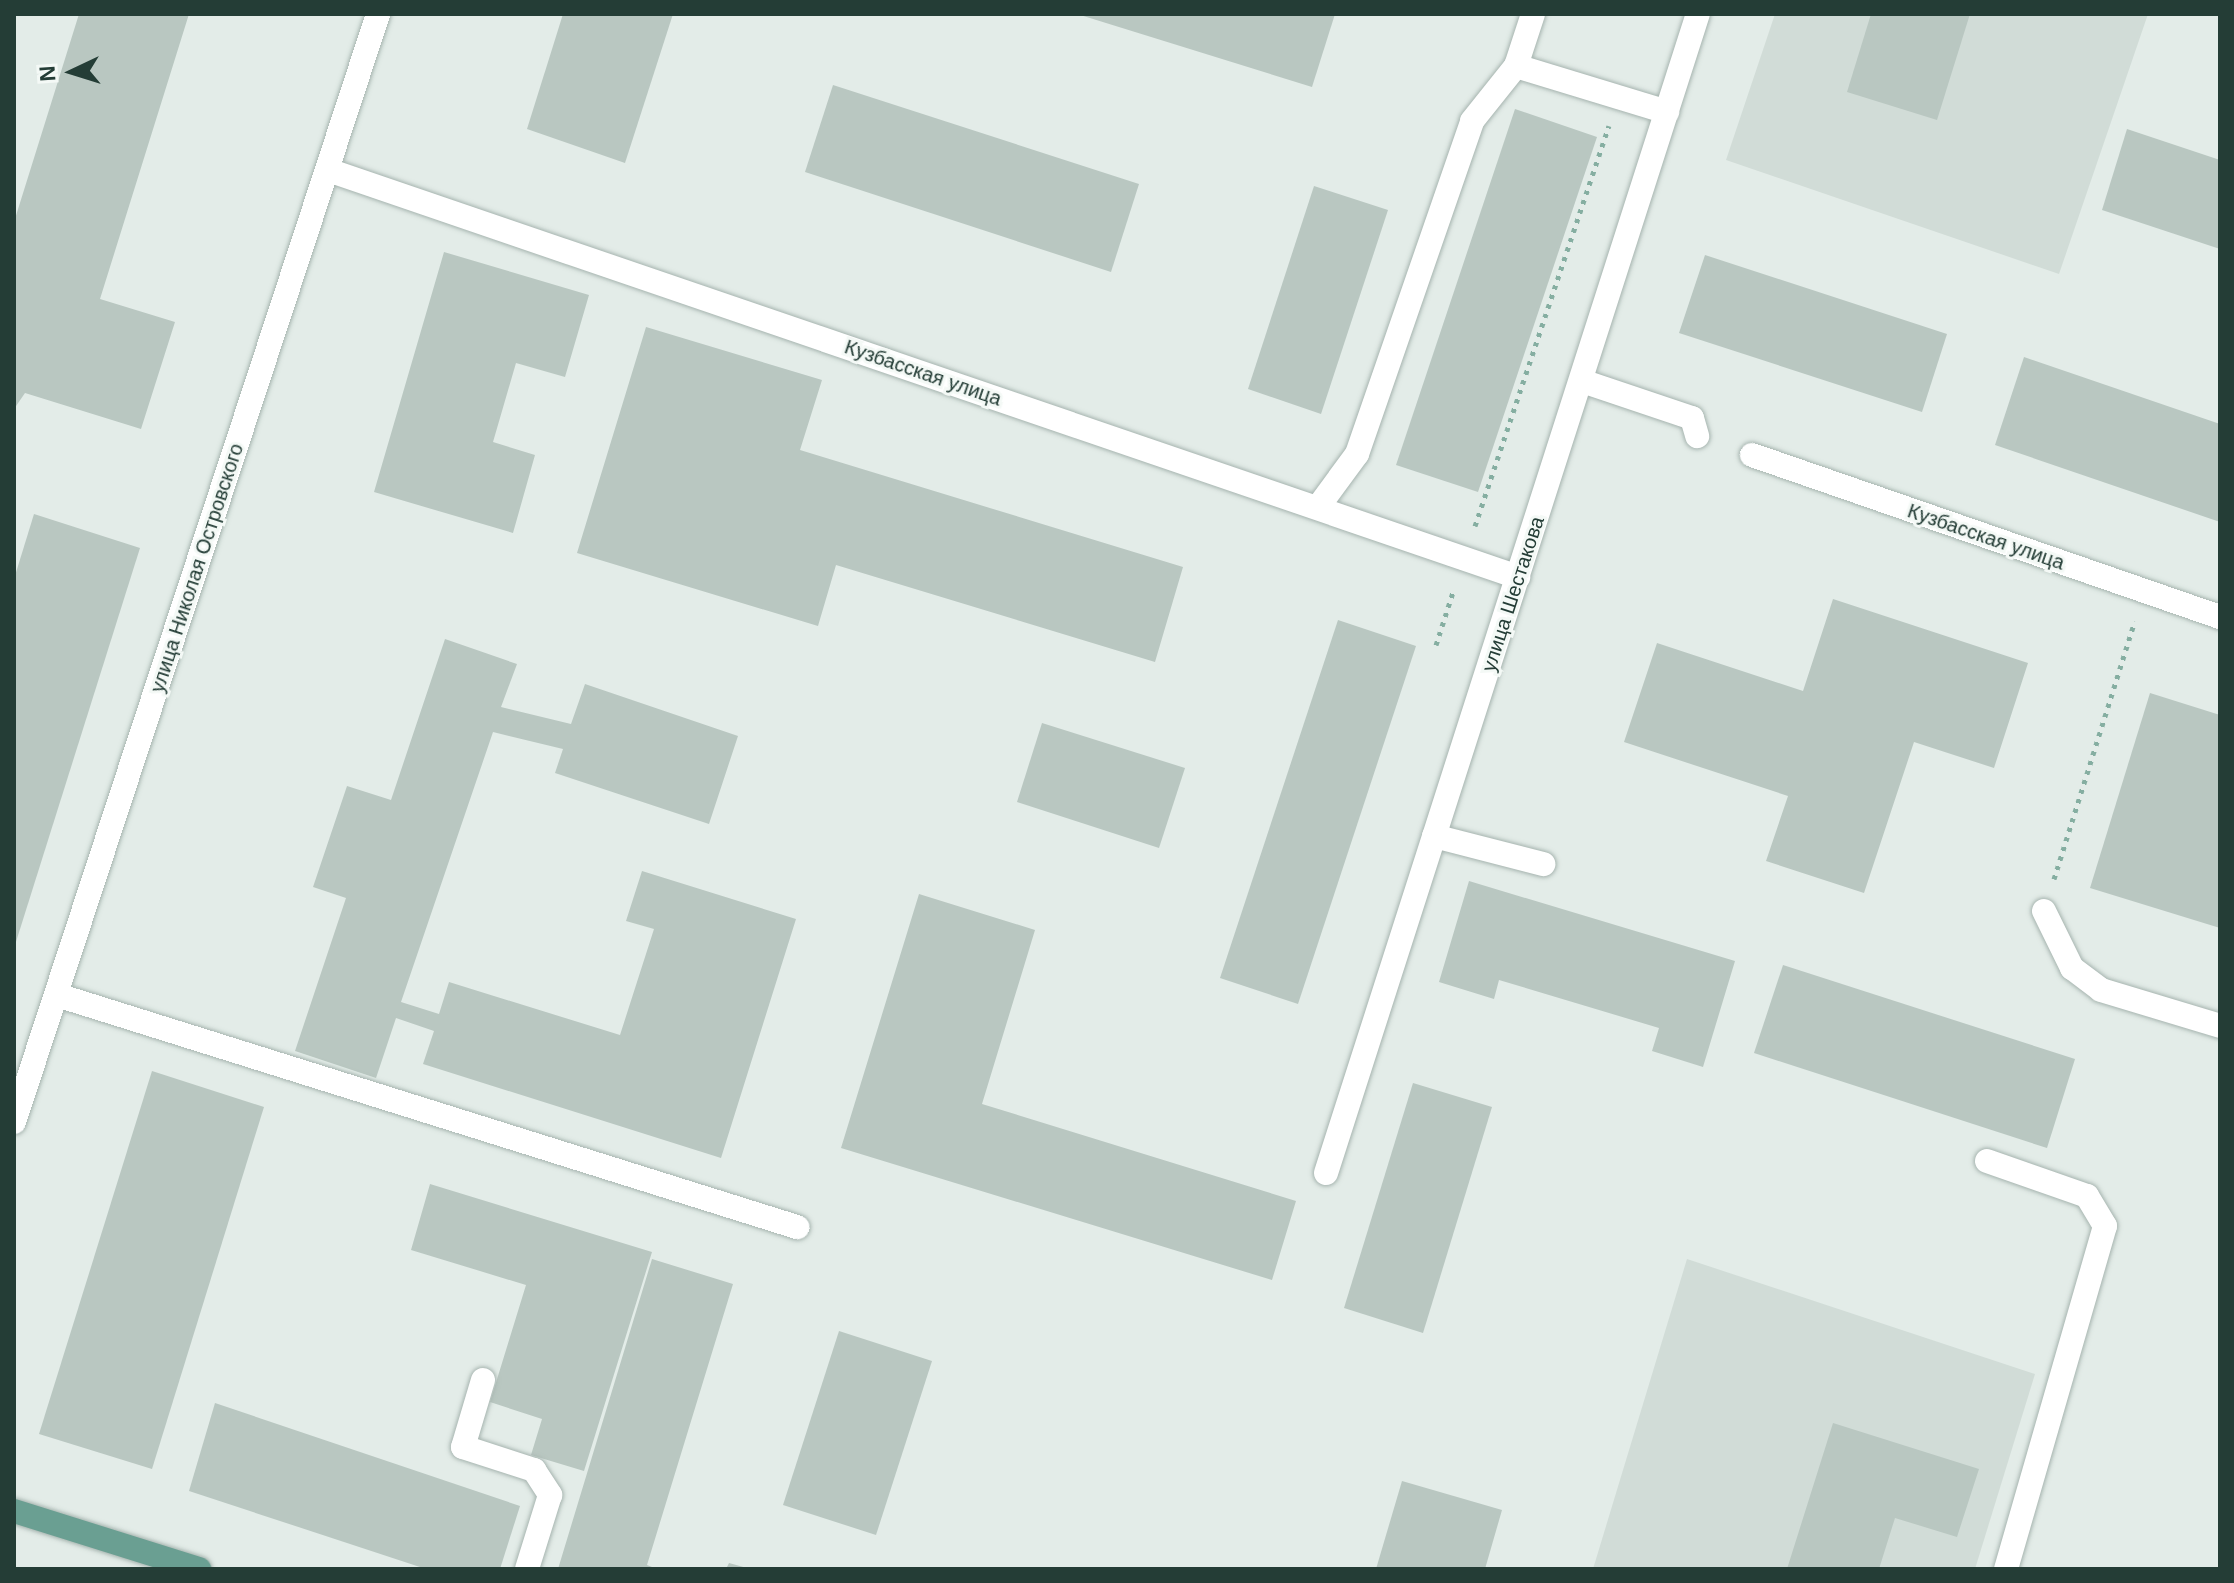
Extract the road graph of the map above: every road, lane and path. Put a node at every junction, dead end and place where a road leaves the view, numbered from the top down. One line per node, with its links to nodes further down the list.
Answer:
1 (378, 14): 7 (street, улица Николая Островского)
2 (1533, 14): 4 (street)
3 (1698, 14): 6 (street, улица Шестакова)
4 (1516, 66): 5 (street); 11 (street)
5 (1618, 98): 6 (street); 12 (path)
6 (1667, 112): 8 (street, улица Шестакова)
7 (328, 170): 11 (street, Кузбасская улица); 20 (street, улица Николая Островского)
8 (1582, 381): 9 (street); 13 (street, улица Шестакова)
9 (1697, 436)
10 (1752, 455): 14 (street, Кузбасская улица)
11 (1318, 507): 12 (street, Кузбасская улица)
12 (1464, 558): 13 (street, Кузбасская улица); 16 (path)
13 (1518, 577): 17 (street, улица Шестакова)
14 (2144, 592): 15 (street, Кузбасская улица); 19 (path)
15 (2220, 617)
16 (1436, 645)
17 (1434, 836): 18 (street); 25 (street, улица Шестакова)
18 (1543, 864)
19 (2044, 911): 21 (street)
20 (57, 995): 22 (street, улица Николая Островского); 26 (street)
21 (2220, 1026)
22 (22, 1073): 23 (street, улица Николая Островского)
23 (14, 1122)
24 (1987, 1161): 31 (street)
25 (1326, 1173)
26 (797, 1227)
27 (483, 1380): 30 (street)
28 (14, 1511): 29 (main road)
29 (199, 1569)
30 (527, 1569)
31 (2006, 1569)

